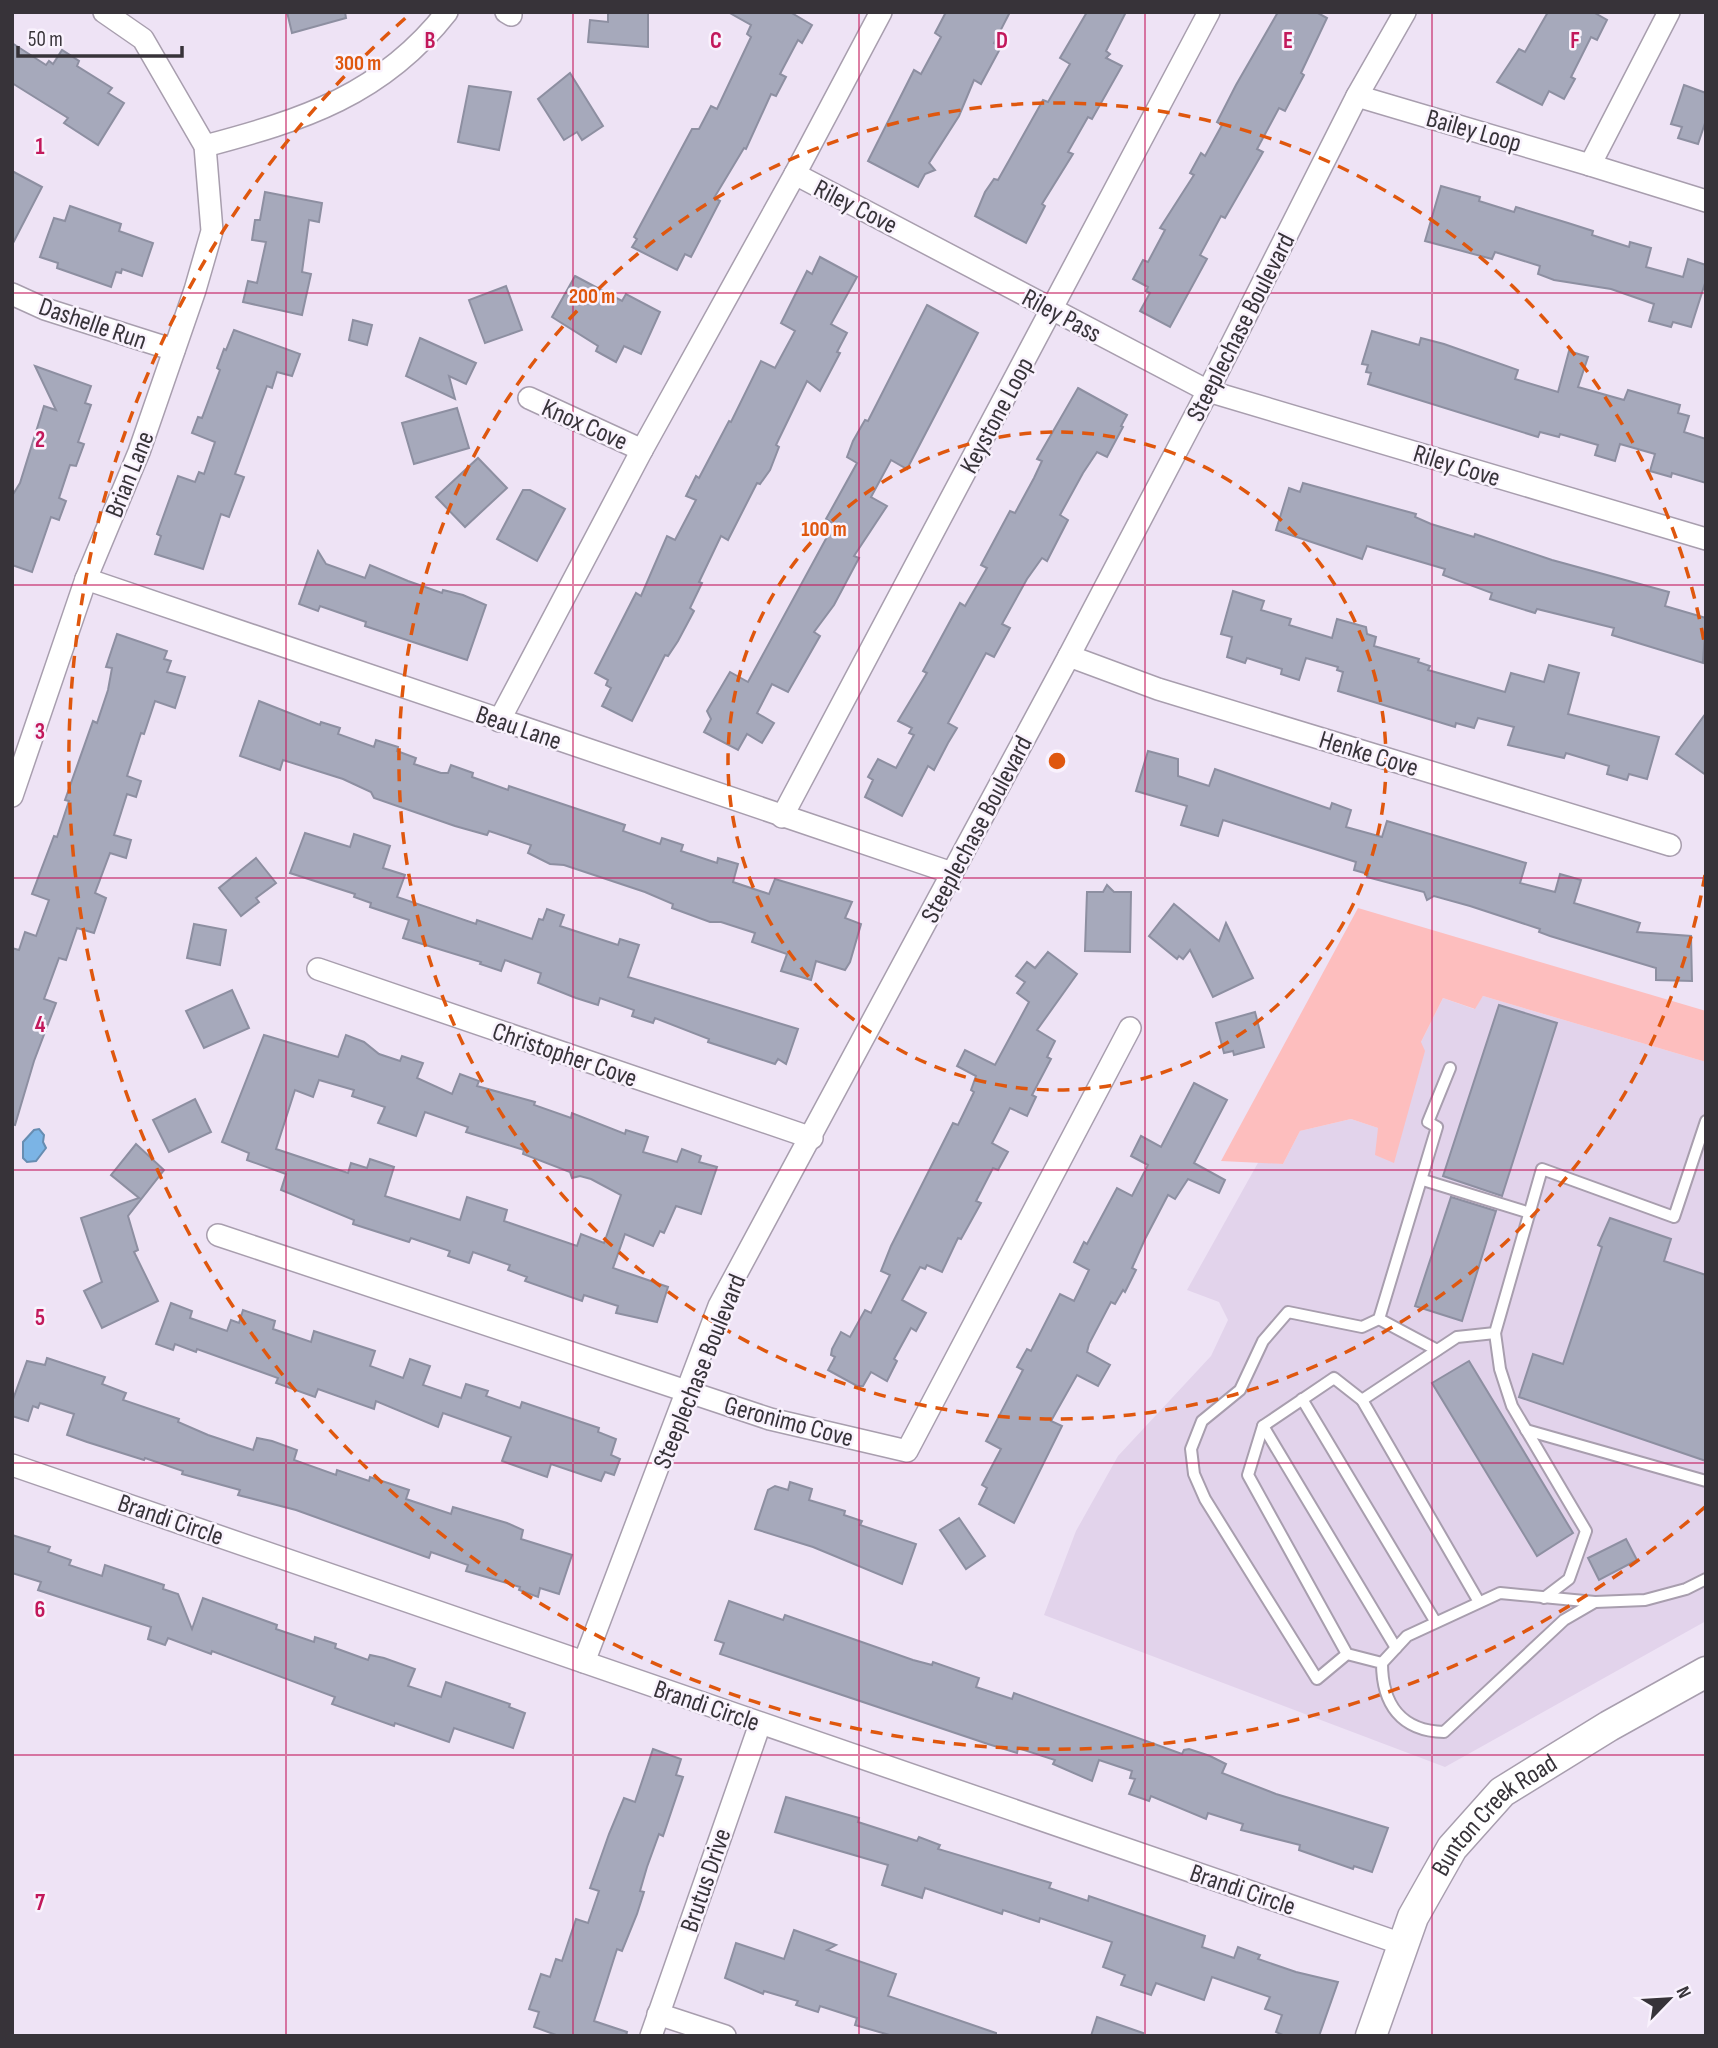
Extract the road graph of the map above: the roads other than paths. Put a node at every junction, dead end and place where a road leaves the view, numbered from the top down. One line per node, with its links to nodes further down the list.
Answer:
1 (104, 12): 8 (street)
2 (447, 12): 8 (street)
3 (881, 12): 10 (street)
4 (1209, 12): 14 (street, Keystone Loop)
5 (1405, 12): 7 (street, Steeplechase Boulevard)
6 (1670, 12): 9 (street)
7 (1357, 96): 9 (street, Bailey Loop); 16 (street, Steeplechase Boulevard)
8 (205, 146): 15 (street, Brian Lane)
9 (1590, 164): 11 (street, Bailey Loop)
10 (795, 174): 12 (street, Riley Cove); 18 (street)
11 (1706, 201)
12 (916, 237): 14 (street, Riley Pass)
13 (12, 294): 15 (street, Dashelle Run)
14 (1051, 310): 16 (street, Riley Pass); 24 (street, Keystone Loop)
15 (174, 350): 20 (street, Brian Lane)
16 (1209, 391): 19 (street, Riley Cove); 21 (street, Steeplechase Boulevard)
17 (529, 398): 18 (street, Knox Cove)
18 (642, 450): 22 (street)
19 (1706, 539)
20 (86, 579): 22 (street, Beau Lane); 23 (street, Brian Lane)
21 (1069, 656): 25 (street, Henke Cove); 26 (street, Steeplechase Boulevard)
22 (499, 721): 24 (street, Beau Lane)
23 (12, 796)
24 (782, 817): 26 (street, Beau Lane)
25 (1670, 845)
26 (952, 873): 31 (street, Steeplechase Boulevard)
27 (318, 969): 31 (street, Christopher Cove)
28 (1130, 1028): 38 (street, Geronimo Cove)
29 (1450, 1068): 32 (lane)
30 (1706, 1121): 33 (lane)
31 (812, 1138): 38 (street, Steeplechase Boulevard)
32 (1423, 1180): 33 (lane); 35 (lane)
33 (1530, 1213): 36 (lane)
34 (218, 1235): 38 (street, Geronimo Cove)
35 (1379, 1320): 37 (lane); 51 (lane)
36 (1495, 1333): 37 (lane); 42 (lane)
37 (1437, 1350): 40 (lane)
38 (685, 1392): 52 (street, Steeplechase Boulevard)
39 (1302, 1399): 40 (lane); 41 (lane); 49 (lane)
40 (1362, 1400): 47 (lane)
41 (1263, 1426): 50 (lane); 51 (lane)
42 (1526, 1430): 44 (lane); 46 (lane)
43 (12, 1465): 52 (street, Brandi Circle)
44 (1706, 1481)
45 (1706, 1580): 48 (lane)
46 (1544, 1598): 47 (lane); 48 (lane)
47 (1479, 1602): 49 (lane)
48 (1595, 1602): 53 (lane)
49 (1435, 1621): 50 (lane)
50 (1396, 1648): 53 (lane)
51 (1347, 1654): 53 (lane)
52 (584, 1662): 55 (street, Brandi Circle)
53 (1382, 1663)
54 (1706, 1672): 56 (street, Bunton Creek Road)
55 (760, 1724): 56 (street, Brandi Circle); 57 (street, Brutus Drive)
56 (1402, 1944): 60 (street, Bunton Creek Road)
57 (658, 2014): 58 (street, Brutus Drive); 59 (street)
58 (651, 2036)
59 (725, 2036)
60 (1371, 2036)

